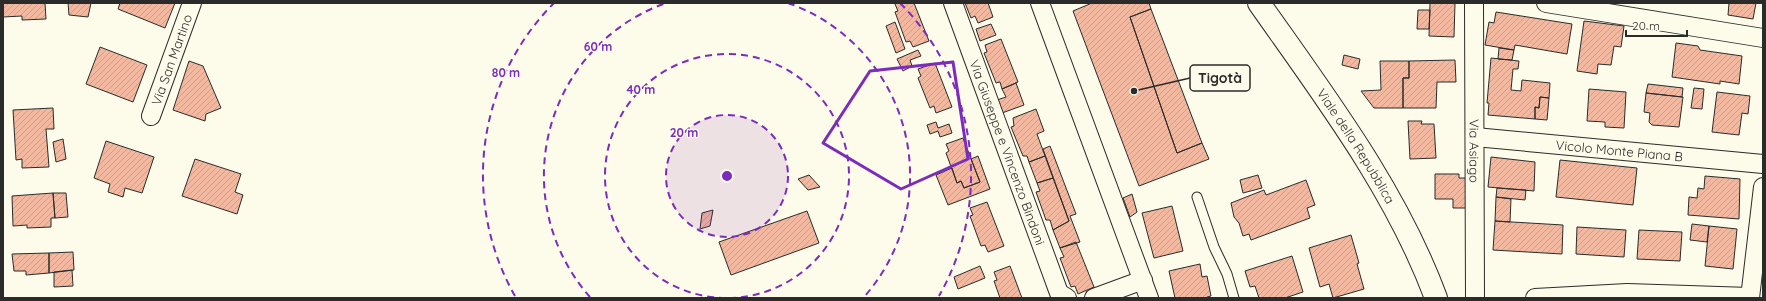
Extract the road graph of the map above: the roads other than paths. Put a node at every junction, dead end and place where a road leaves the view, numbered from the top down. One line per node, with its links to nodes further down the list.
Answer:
1 (192, 3): 8 (street, Via San Martino)
2 (953, 3): 14 (street, Via Giuseppe e Vincenzo Bindoni)
3 (1040, 3): 13 (street)
4 (1259, 3): 18 (main road, Viale della Repubblica)
5 (1474, 3): 9 (street, Via Asiago)
6 (1546, 3): 7 (street)
7 (1763, 38)
8 (151, 116)
9 (1475, 137): 10 (street, Vicolo Monte Piana B); 19 (street, Via Asiago)
10 (1763, 164)
11 (1763, 187): 21 (street)
12 (1197, 197): 17 (lane)
13 (1143, 280): 15 (street); 16 (street)
14 (1067, 298)
15 (1094, 298)
16 (1149, 298)
17 (1234, 298)
18 (1436, 298)
19 (1475, 298)
20 (1535, 298): 21 (street)
21 (1750, 298)

